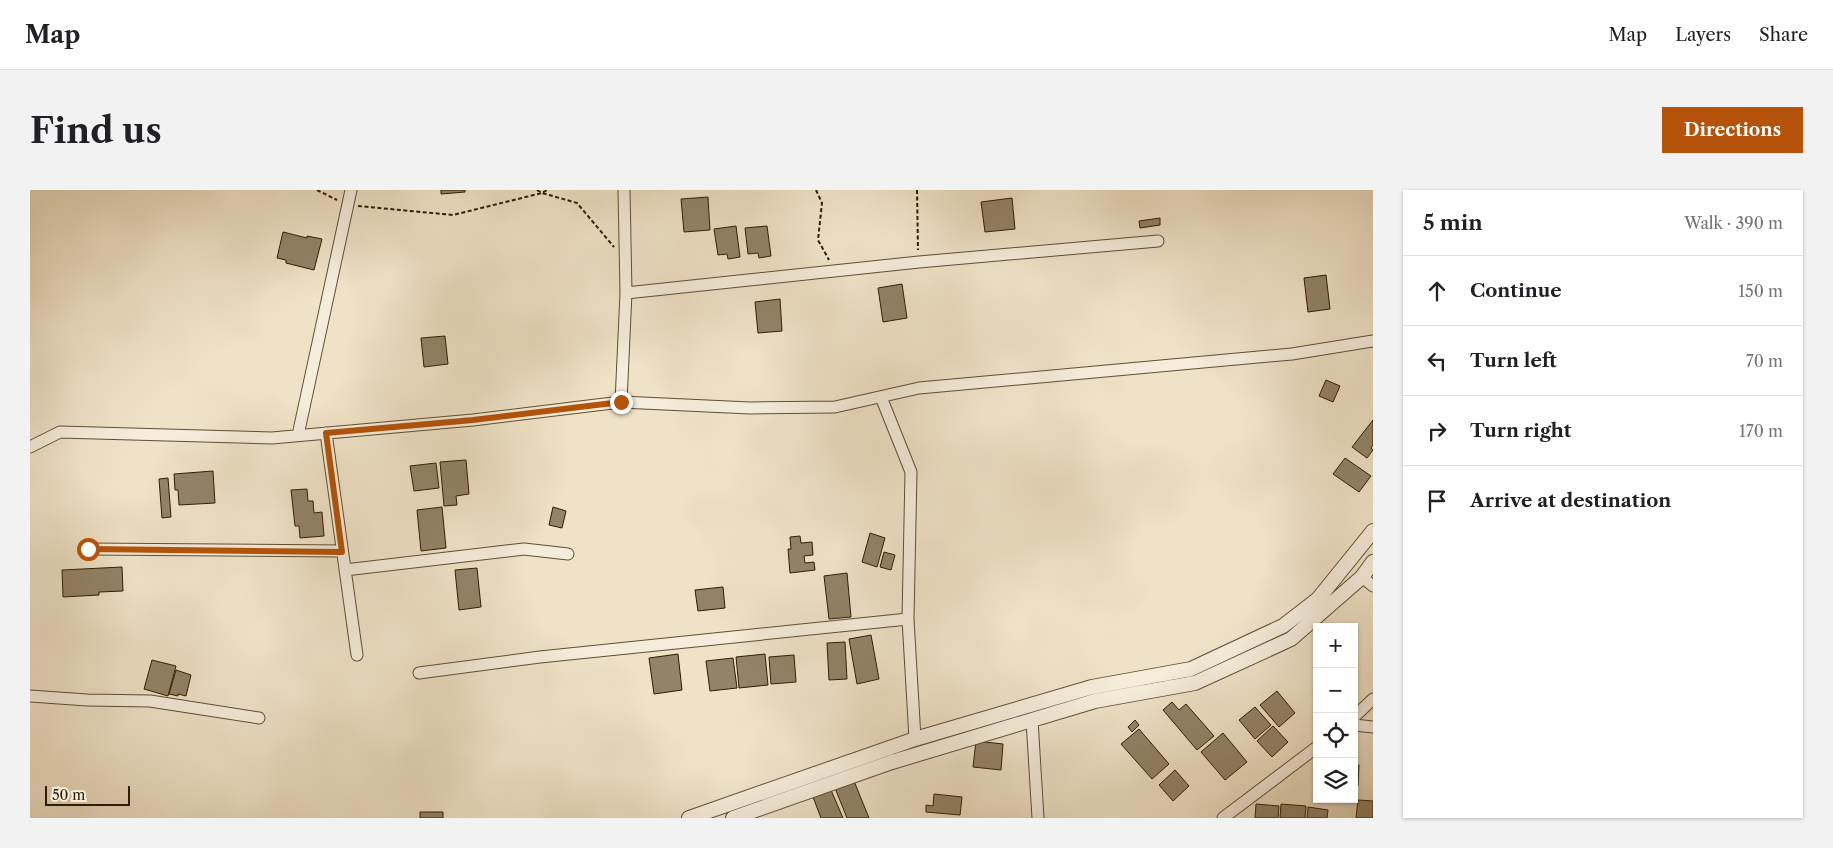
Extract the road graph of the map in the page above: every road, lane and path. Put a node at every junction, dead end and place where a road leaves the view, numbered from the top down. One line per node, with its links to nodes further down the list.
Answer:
1 (317, 190): 9 (path)
2 (351, 190): 9 (street)
3 (537, 190): 8 (path)
4 (546, 190): 8 (path)
5 (624, 190): 11 (street)
6 (816, 190): 13 (path)
7 (917, 190): 12 (path)
8 (542, 193): 9 (path); 11 (path)
9 (348, 205): 19 (street)
10 (1158, 241): 12 (street)
11 (625, 261): 14 (street)
12 (919, 262): 13 (street)
13 (835, 270): 14 (street)
14 (626, 293): 17 (street)
15 (1373, 341): 16 (street)
16 (881, 397): 17 (street); 29 (street)
17 (621, 402): 18 (street)
18 (326, 433): 19 (street); 23 (street)
19 (298, 435): 20 (street)
20 (30, 447)
21 (1373, 531): 39 (street)
22 (88, 549): 23 (street)
23 (342, 552): 26 (street)
24 (568, 554): 26 (street)
25 (1373, 562): 27 (street)
26 (345, 570): 30 (street)
27 (1362, 577): 28 (street); 36 (street)
28 (1373, 586)
29 (908, 619): 31 (street); 39 (street)
30 (357, 655)
31 (419, 673)
32 (30, 696): 35 (street)
33 (1373, 699): 34 (street)
34 (1358, 713)
35 (260, 718)
36 (1032, 720): 42 (street); 43 (street)
37 (1358, 725): 38 (street)
38 (1373, 727)
39 (915, 739): 41 (street)
40 (1313, 750): 44 (street)
41 (690, 818)
42 (732, 818)
43 (1038, 818)
44 (1223, 818)

